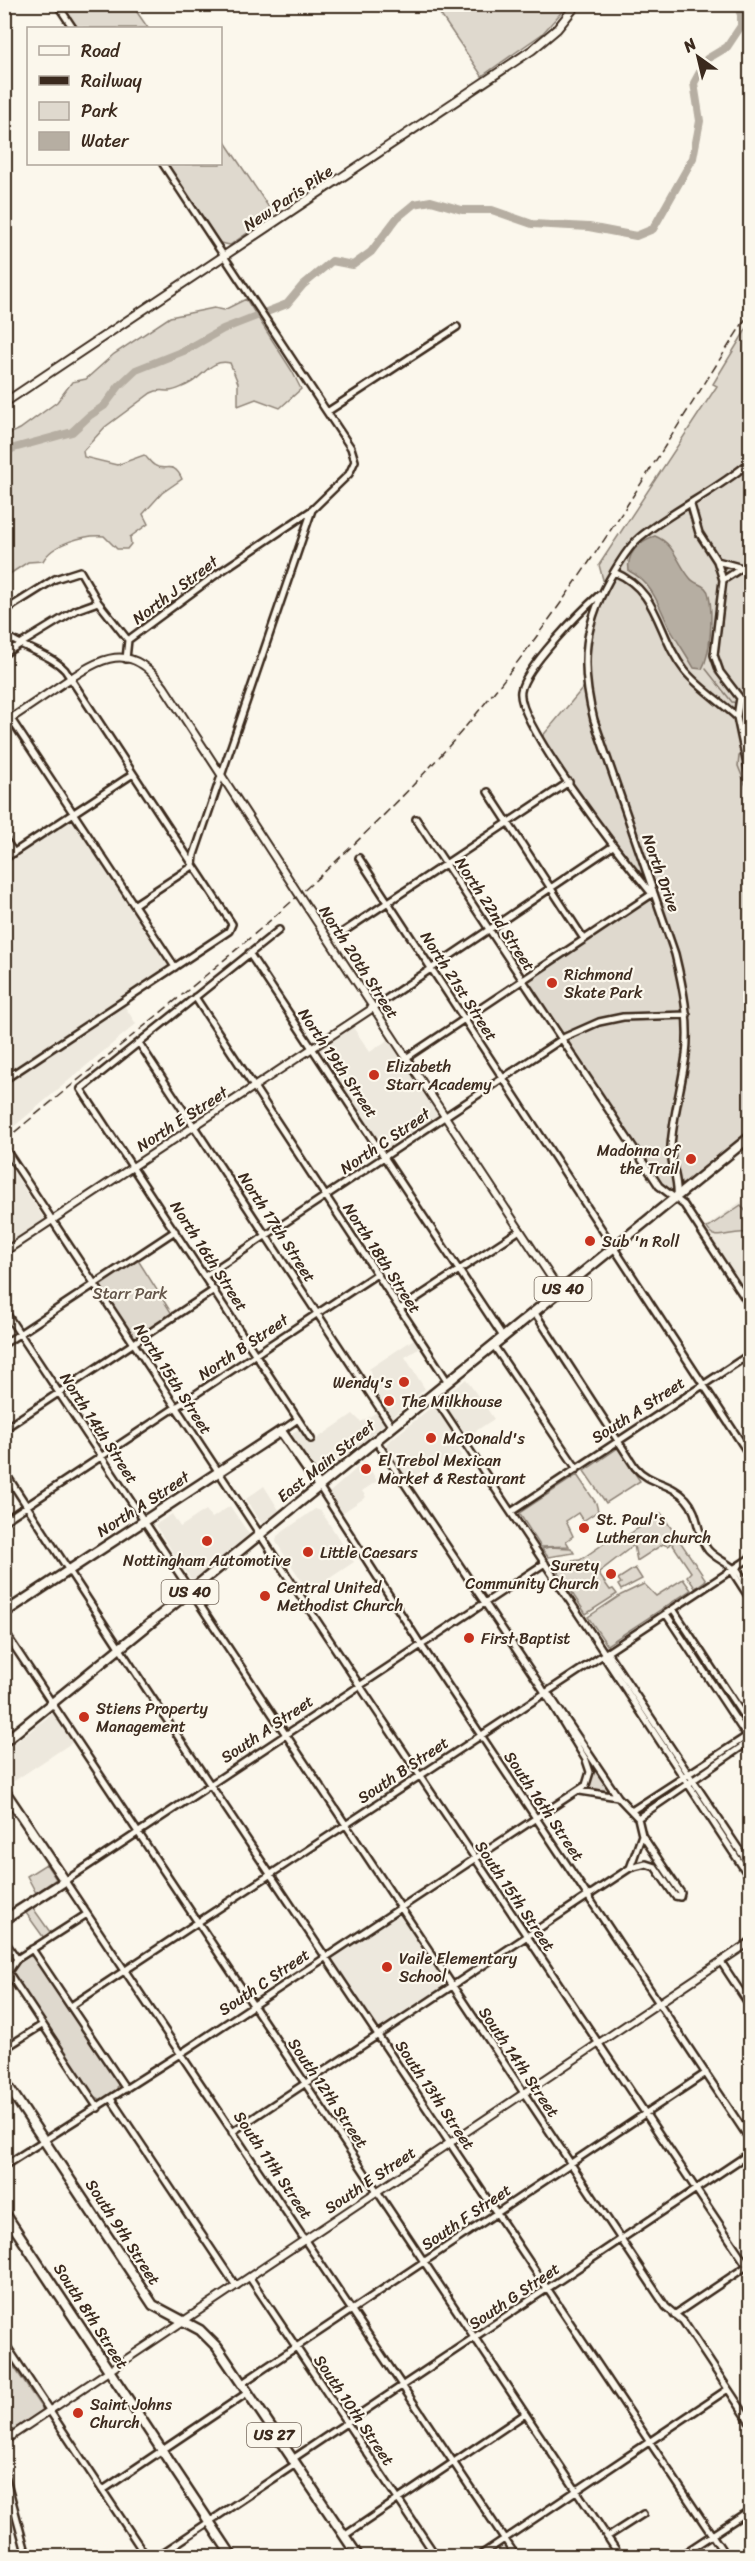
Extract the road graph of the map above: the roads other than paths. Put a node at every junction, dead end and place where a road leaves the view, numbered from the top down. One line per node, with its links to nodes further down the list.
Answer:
1 (57, 4): 3 (street)
2 (577, 4): 5 (main road, New Paris Pike)
3 (72, 27)
4 (164, 165): 5 (street)
5 (224, 256): 7 (main road, New Paris Pike); 8 (street)
6 (457, 327): 8 (street)
7 (4, 403)
8 (327, 412): 11 (street, North J Street)
9 (750, 462): 10 (street, North Drive)
10 (691, 505): 12 (street); 15 (street, North Drive)
11 (312, 510): 21 (street, North J Street); 29 (street)
12 (717, 561): 13 (street); 16 (street)
13 (740, 569): 14 (street); 16 (street)
14 (750, 570)
15 (614, 572): 17 (street, North Drive); 26 (street)
16 (723, 580): 26 (street)
17 (605, 587): 31 (street, North Drive); 44 (street, North Drive)
18 (98, 602): 19 (street); 21 (street); 22 (street)
19 (4, 611)
20 (4, 634): 22 (street)
21 (128, 640): 24 (street, North J Street)
22 (20, 645): 23 (street); 25 (street)
23 (4, 654)
24 (126, 658): 25 (street); 29 (street, North 20th Street)
25 (70, 679): 27 (street); 28 (street)
26 (737, 717): 30 (street)
27 (8, 721): 33 (street)
28 (133, 774): 33 (street); 42 (street)
29 (222, 776): 42 (street); 56 (street, North 20th Street, bridge)
30 (750, 779)
31 (569, 782): 35 (street); 37 (street)
32 (488, 792): 35 (street)
33 (74, 813): 38 (street); 46 (street)
34 (416, 819): 41 (street, North 22nd Street)
35 (508, 823): 41 (street); 43 (street)
36 (4, 838): 38 (street)
37 (613, 846): 43 (street); 44 (street)
38 (14, 853): 40 (street)
39 (359, 858): 45 (street, North 21st Street)
40 (4, 859)
41 (445, 864): 45 (street); 48 (street, North 22nd Street)
42 (194, 866): 46 (street); 52 (street)
43 (551, 888): 48 (street); 50 (street)
44 (652, 894): 50 (street); 57 (street, North Drive)
45 (388, 902): 49 (street); 53 (street, North 21st Street)
46 (135, 904): 52 (street)
47 (279, 930): 51 (street)
48 (488, 930): 53 (street); 54 (street, North 22nd Street)
49 (343, 932)
50 (584, 939): 54 (street)
51 (249, 952): 55 (street); 61 (street, North 19th Street)
52 (174, 967): 64 (street)
53 (432, 969): 56 (street); 58 (street, North 21st Street)
54 (522, 981): 58 (street); 59 (street, North 22nd Street)
55 (195, 997): 60 (street); 65 (street, North 18th Street)
56 (373, 1008): 61 (street, North E Street); 62 (street, North 20th Street)
57 (687, 1016): 59 (street, North C Street); 73 (street, North Drive)
58 (464, 1019): 62 (street); 63 (street, North 21st Street)
59 (561, 1040): 63 (street, North C Street); 73 (street, North 22nd Street)
60 (139, 1043): 67 (street, North 17th Street); 71 (street, North 16th Street)
61 (313, 1049): 65 (street, North E Street); 70 (street, North 19th Street)
62 (406, 1058): 66 (street, North 20th Street)
63 (503, 1078): 66 (street, North C Street); 78 (street, North 21st Street)
64 (4, 1080)
65 (254, 1088): 67 (street, North E Street); 72 (street, North 18th Street)
66 (445, 1117): 70 (street, North C Street); 75 (street, North 20th Street)
67 (194, 1127): 71 (street, North E Street); 77 (street, North 17th Street)
68 (750, 1137): 73 (main road, East Main Street / US 40)
69 (4, 1147): 74 (street, North 15th Street)
70 (384, 1157): 72 (street, North C Street); 80 (street, North 19th Street)
71 (133, 1168): 74 (street, North E Street); 76 (street, North 16th Street)
72 (326, 1196): 77 (street, North C Street); 81 (street, North 18th Street)
73 (677, 1198): 78 (main road, East Main Street / US 40); 86 (street)
74 (52, 1220): 79 (street, North E Street); 83 (street, North 15th Street)
75 (520, 1230): 80 (street); 85 (street, North 20th Street)
76 (175, 1231): 82 (street, North 16th Street); 83 (street)
77 (267, 1236): 82 (street, North C Street); 90 (street, North 17th Street)
78 (615, 1248): 85 (main road, East Main Street / US 40); 99 (street, North 21st Street)
79 (4, 1252)
80 (460, 1270): 87 (street); 92 (street, North 19th Street)
81 (377, 1274): 87 (street, North 18th Street); 90 (street, North B Street)
82 (205, 1276): 84 (street, North 16th Street)
83 (95, 1284): 91 (street); 94 (street, North 15th Street)
84 (214, 1290): 94 (street); 97 (street, North 16th Street)
85 (560, 1291): 89 (main road, East Main Street / US 40)
86 (750, 1306)
87 (400, 1309): 98 (street, North 18th Street)
88 (4, 1310): 91 (street, North 14th Street)
89 (535, 1313): 92 (main road, East Main Street / US 40); 109 (street)
90 (317, 1314): 97 (street, North B Street); 104 (street, North 17th Street)
91 (20, 1334): 93 (street); 100 (street, North 14th Street)
92 (504, 1338): 95 (main road, East Main Street / US 40)
93 (4, 1344)
94 (134, 1344): 100 (street); 102 (street, North 15th Street)
95 (494, 1346): 98 (main road, East Main Street / US 40); 112 (street)
96 (750, 1354): 99 (street, South A Street)
97 (255, 1355): 102 (street, North B Street); 103 (street, North 16th Street)
98 (448, 1382): 101 (main road, East Main Street / US 40)
99 (703, 1385): 109 (street, South A Street); 110 (street, North 21st Street)
100 (59, 1393): 105 (street); 111 (street, North 14th Street)
101 (433, 1395): 104 (main road, East Main Street / US 40); 117 (street)
102 (176, 1407): 111 (street, North B Street); 114 (street, North 15th Street)
103 (298, 1419): 106 (street, North A Street); 107 (street, North 16th Street)
104 (392, 1426): 108 (main road, East Main Street / US 40)
105 (4, 1429)
106 (281, 1431): 114 (main road, North A Street); 115 (main road)
107 (311, 1439)
108 (376, 1441): 115 (main road, East Main Street / US 40); 128 (street)
109 (618, 1441): 112 (street, South A Street); 123 (street)
110 (750, 1456)
111 (101, 1457): 116 (street, North B Street); 119 (street, North 14th Street)
112 (577, 1468): 117 (street, South A Street)
113 (4, 1471): 116 (street, South 13th Street)
114 (218, 1473): 119 (main road, North A Street); 120 (street, North 15th Street)
115 (319, 1486): 120 (main road, East Main Street / US 40); 133 (street, South 16th Street)
116 (27, 1506): 118 (street, North B Street); 124 (street, South 13th Street)
117 (511, 1512): 122 (street)
118 (4, 1521)
119 (144, 1522): 124 (main road, North A Street); 126 (street, North 14th Street)
120 (260, 1535): 126 (main road, East Main Street / US 40); 136 (street, South 15th Street)
121 (750, 1558): 123 (street, South B Street)
122 (545, 1563): 128 (street, South A Street); 135 (street)
123 (734, 1569): 125 (street); 127 (street); 129 (street, South B Street)
124 (70, 1570): 130 (main road, North A Street); 134 (street, South 13th Street)
125 (750, 1589)
126 (190, 1592): 134 (main road, East Main Street / US 40); 140 (street, South 14th Street)
127 (750, 1599)
128 (484, 1604): 133 (street, South A Street); 137 (street)
129 (673, 1610): 131 (street, South B Street); 139 (street)
130 (4, 1614)
131 (666, 1614): 135 (street, South B Street); 142 (street)
132 (4, 1631): 138 (street, South 12th Street)
133 (421, 1645): 136 (street, South A Street); 141 (street, South 16th Street)
134 (121, 1648): 138 (main road, East Main Street / US 40); 146 (street, South 13th Street)
135 (605, 1654): 137 (street, South B Street); 145 (street)
136 (360, 1686): 140 (street, South A Street); 144 (street, South 15th Street)
137 (545, 1693): 141 (street, South B Street); 148 (street); 149 (street)
138 (52, 1704): 143 (main road, East Main Street / US 40); 154 (street, South 12th Street)
139 (750, 1726)
140 (285, 1735): 146 (street, South A Street); 153 (street, South 14th Street)
141 (480, 1735): 144 (street, South B Street); 152 (street, South 16th Street)
142 (750, 1738): 145 (street)
143 (4, 1742)
144 (419, 1775): 153 (street, South B Street); 156 (street, South 15th Street)
145 (688, 1778): 150 (street); 151 (street); 157 (street); 160 (street)
146 (212, 1784): 154 (street, South A Street); 159 (street, South 13th Street)
147 (4, 1790): 161 (main road, South 11th Street)
148 (580, 1791): 149 (street); 152 (street, South C Street)
149 (618, 1797): 150 (street)
150 (633, 1810): 151 (street)
151 (638, 1818): 155 (street)
152 (536, 1819): 156 (street, South C Street); 162 (street, South 16th Street)
153 (345, 1825): 159 (street, South B Street); 163 (street, South 14th Street)
154 (138, 1832): 161 (street, South A Street); 166 (street, South 12th Street)
155 (642, 1835): 158 (street); 158 (street)
156 (475, 1859): 163 (street, South C Street); 167 (street, South 15th Street)
157 (750, 1866)
158 (630, 1868): 162 (street)
159 (271, 1873): 166 (street, South B Street); 171 (street, South 13th Street)
160 (750, 1878)
161 (65, 1881): 164 (street, South 11th Street); 165 (main road, South A Street)
162 (591, 1895): 167 (street); 176 (street, South 16th Street)
163 (401, 1908): 171 (street, South C Street); 175 (street, South 14th Street)
164 (87, 1914): 170 (street); 174 (street, South 11th Street)
165 (4, 1920)
166 (198, 1922): 174 (street, South B Street); 177 (street, South 12th Street)
167 (526, 1936): 175 (street); 182 (street, South 15th Street)
168 (4, 1940): 172 (street)
169 (750, 1942): 173 (street, South E Street)
170 (32, 1949): 172 (street); 178 (street)
171 (327, 1957): 177 (street, South C Street); 181 (street, South 13th Street)
172 (17, 1959): 180 (street)
173 (721, 1962): 176 (street, South E Street); 179 (street)
174 (125, 1970): 178 (street, South B Street); 184 (street, South 11th Street)
175 (452, 1986): 181 (street); 189 (street, South 14th Street)
176 (659, 2003): 182 (street, South E Street); 185 (street, South 16th Street)
177 (254, 2005): 184 (street, South C Street); 187 (street, South 12th Street)
178 (71, 2006): 188 (street)
179 (750, 2006)
180 (42, 2025): 183 (street); 191 (street)
181 (379, 2034): 187 (street); 196 (street, South 13th Street)
182 (598, 2044): 189 (street, South E Street); 192 (street, South 15th Street)
183 (4, 2049)
184 (180, 2054): 188 (street, South C Street); 193 (street, South 11th Street)
185 (706, 2073): 192 (street, South F Street); 195 (street, South 16th Street)
186 (4, 2080): 194 (main road, South 9th Street / US 27)
187 (305, 2083): 193 (street); 201 (street, South 12th Street)
188 (126, 2089): 190 (street, South C Street)
189 (524, 2094): 196 (street, South E Street); 198 (street, South 14th Street)
190 (111, 2099): 191 (street, South C Street); 209 (street)
191 (98, 2108): 194 (street, South C Street)
192 (645, 2114): 198 (street, South F Street); 200 (street, South 15th Street)
193 (232, 2132): 205 (street, South 11th Street)
194 (45, 2140): 199 (street, South C Street); 213 (main road, South 9th Street / US 27)
195 (750, 2140)
196 (451, 2142): 201 (street, South E Street); 203 (street, South 13th Street)
197 (750, 2153): 200 (street, South G Street)
198 (571, 2163): 203 (street, South F Street); 204 (street, South 14th Street)
199 (4, 2166)
200 (696, 2190): 204 (street, South G Street); 207 (street, South 15th Street)
201 (378, 2191): 205 (street, South E Street); 206 (street, South 12th Street)
202 (4, 2212): 217 (main road, South 8th Street)
203 (497, 2212): 206 (street, South F Street); 210 (street, South 13th Street)
204 (621, 2239): 210 (street, South G Street); 212 (street, South 14th Street)
205 (304, 2240): 208 (street, South E Street); 211 (street, South 11th Street)
206 (424, 2261): 211 (street, South F Street); 214 (street, South 12th Street)
207 (749, 2268): 212 (street)
208 (249, 2278): 209 (street, South E Street); 216 (street, South 10th Street)
209 (236, 2286): 213 (street, South E Street)
210 (548, 2288): 214 (street, South G Street); 227 (street, South 13th Street)
211 (351, 2310): 216 (street, South F Street); 219 (street, South 11th Street)
212 (674, 2315): 220 (street, South 14th Street)
213 (183, 2322): 217 (street, South E Street); 218 (main road, South 9th Street / US 27)
214 (475, 2338): 219 (street, South G Street); 223 (street, South 12th Street)
215 (4, 2342): 222 (street)
216 (296, 2348): 218 (street, South F Street); 225 (street, South 10th Street)
217 (110, 2371): 222 (street, South E Street); 228 (main road, South 8th Street)
218 (241, 2384): 221 (main road, South 9th Street / US 27)
219 (402, 2387): 225 (street, South G Street); 230 (street, South 11th Street)
220 (729, 2389): 224 (street, South 14th Street); 227 (street)
221 (247, 2394): 228 (street); 229 (main road, South 9th Street / US 27)
222 (50, 2410): 226 (street, South E Street); 232 (street)
223 (525, 2414): 230 (street); 233 (street, South 12th Street)
224 (750, 2422)
225 (347, 2424): 229 (street, South G Street); 234 (street, South 10th Street)
226 (4, 2441)
227 (650, 2442): 233 (street); 238 (street, South 13th Street)
228 (162, 2450): 232 (street); 237 (main road, South 8th Street)
229 (293, 2462): 237 (street, South G Street); 239 (main road, South 9th Street / US 27)
230 (453, 2463): 234 (street); 241 (street, South 11th Street)
231 (4, 2471): 242 (street)
232 (103, 2490): 243 (street)
233 (577, 2491): 240 (street, South 12th Street); 241 (street)
234 (398, 2500): 239 (street); 247 (street, South 10th Street)
235 (750, 2510): 238 (street)
236 (643, 2514): 240 (street)
237 (209, 2521): 244 (street, South G Street); 245 (main road, South 8th Street)
238 (713, 2535): 251 (street); 252 (street, South 13th Street)
239 (344, 2536): 246 (main road, South 9th Street / US 27)
240 (607, 2537): 250 (street, South 12th Street)
241 (505, 2539): 248 (street); 249 (street, South 11th Street)
242 (27, 2556)
243 (146, 2556)
244 (158, 2556)
245 (232, 2556)
246 (358, 2556)
247 (436, 2556)
248 (479, 2556)
249 (516, 2556)
250 (621, 2556)
251 (680, 2556)
252 (726, 2556)

